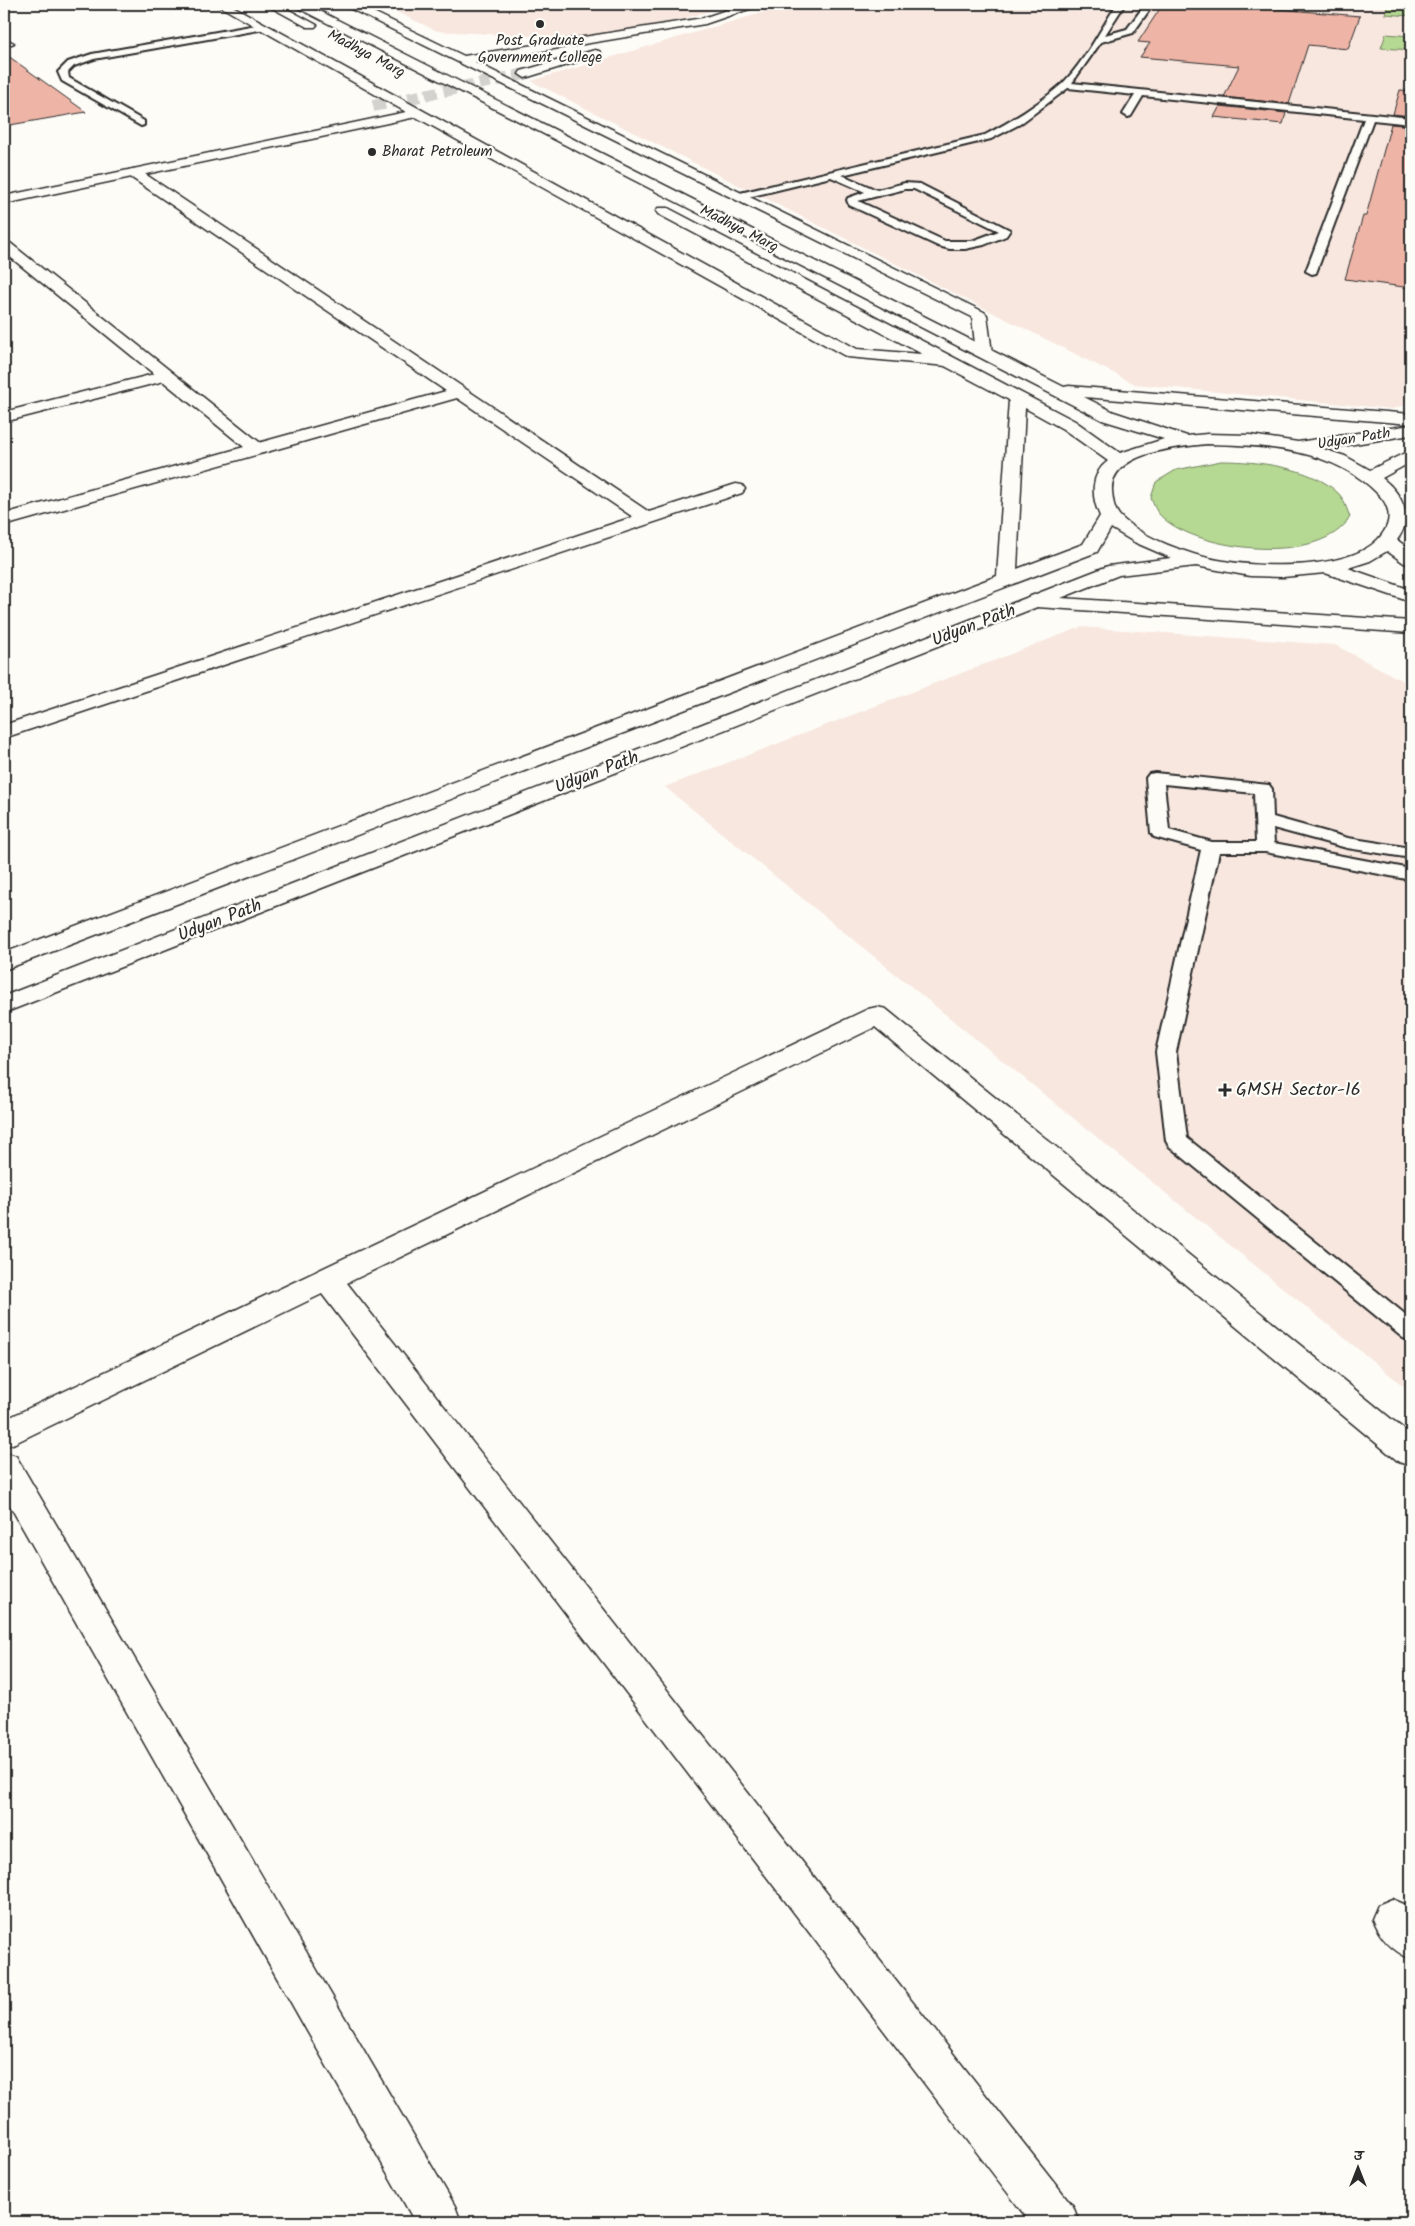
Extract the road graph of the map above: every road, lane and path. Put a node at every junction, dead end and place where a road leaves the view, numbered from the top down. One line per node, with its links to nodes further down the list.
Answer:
1 (221, 4): 9 (street)
2 (270, 4): 10 (street, Madhya Marg)
3 (298, 4): 29 (street, Madhya Marg)
4 (349, 4): 12 (street)
5 (754, 4): 8 (street)
6 (1121, 4): 11 (lane)
7 (1146, 4): 11 (lane)
8 (704, 21): 12 (street); 13 (street)
9 (262, 27): 16 (street); 20 (lane)
10 (322, 31)
11 (1099, 40): 14 (lane)
12 (464, 60): 24 (street)
13 (526, 74)
14 (1066, 85): 15 (lane); 22 (lane)
15 (1141, 92): 17 (lane); 18 (lane)
16 (417, 113): 21 (street); 30 (street)
17 (1128, 114)
18 (1370, 116): 19 (lane); 28 (lane)
19 (1411, 121)
20 (141, 123)
21 (134, 173): 25 (street); 33 (street)
22 (832, 174): 23 (lane); 24 (lane)
23 (876, 192): 23 (lane)
24 (740, 196): 29 (street)
25 (4, 200)
26 (650, 204): 30 (street, Madhya Marg)
27 (4, 245): 31 (street)
28 (1312, 271)
29 (984, 353): 32 (street, Madhya Marg)
30 (947, 361): 34 (street, Madhya Marg)
31 (166, 376): 35 (street); 40 (street)
32 (1056, 390): 36 (street); 38 (street, Madhya Marg)
33 (459, 392): 40 (street); 46 (street)
34 (1017, 398): 42 (street, Madhya Marg); 52 (street)
35 (4, 417)
36 (1411, 419)
37 (1411, 430): 39 (street, Udyan Path)
38 (1186, 441): 39 (street); 42 (street)
39 (1298, 448): 43 (street)
40 (257, 449): 47 (street)
41 (1411, 455): 43 (street, Udyan Path)
42 (1120, 461): 45 (street)
43 (1370, 477): 48 (street)
44 (736, 489): 46 (street)
45 (1110, 516): 50 (street); 52 (street, Udyan Path)
46 (646, 518): 56 (street)
47 (4, 520)
48 (1387, 542): 49 (street); 51 (street)
49 (1411, 559)
50 (1195, 561): 51 (street); 54 (street, Udyan Path)
51 (1327, 567): 53 (street)
52 (1008, 580): 62 (street, Udyan Path)
53 (1411, 596)
54 (1034, 602): 55 (street); 63 (street, Udyan Path)
55 (1411, 627)
56 (4, 732)
57 (1264, 820): 58 (lane); 59 (lane); 60 (lane)
58 (1211, 847): 59 (lane); 65 (lane)
59 (1265, 847): 61 (lane)
60 (1411, 853)
61 (1411, 874)
62 (4, 962)
63 (4, 1005)
64 (327, 1279): 66 (street); 67 (street); 70 (street)
65 (1411, 1332)
66 (4, 1434)
67 (1411, 1453)
68 (4, 1466): 69 (street)
69 (440, 2222)
70 (1057, 2222)

